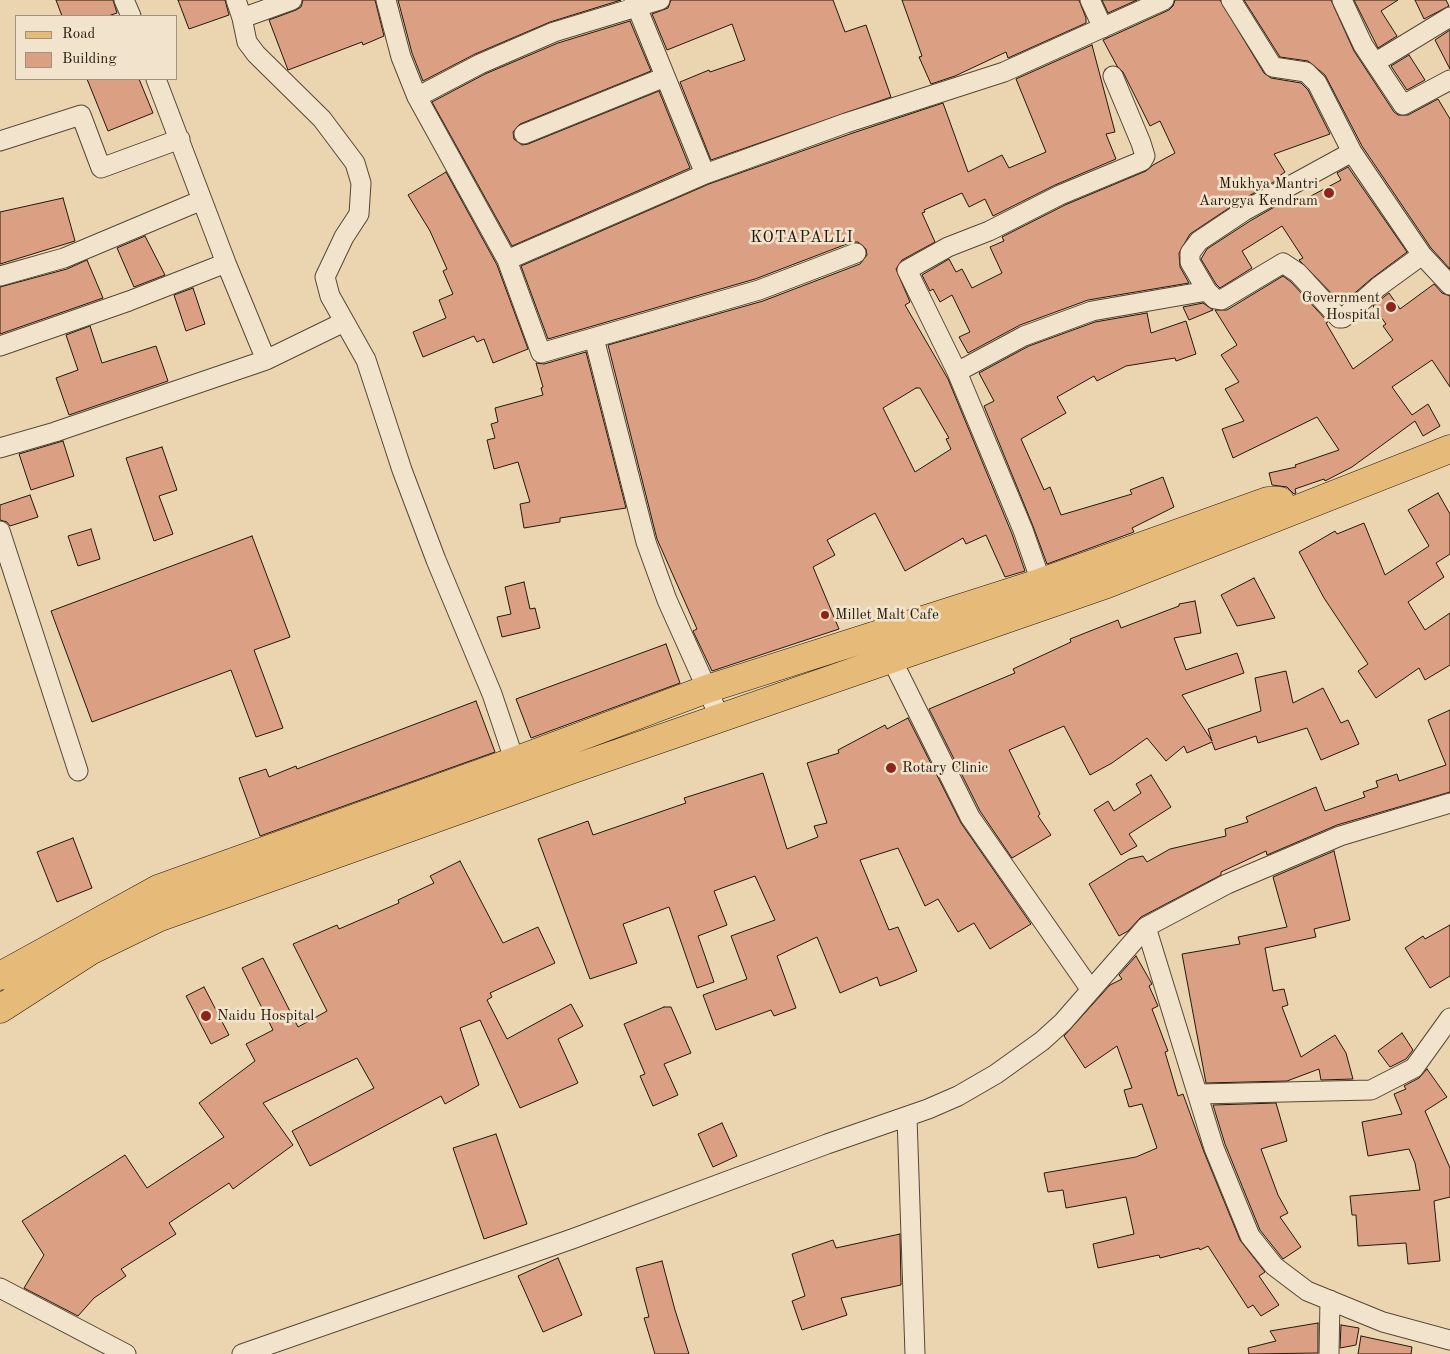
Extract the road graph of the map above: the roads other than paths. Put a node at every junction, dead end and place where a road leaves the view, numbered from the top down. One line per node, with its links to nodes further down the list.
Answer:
1 (124, 0): 11 (street)
2 (236, 0): 13 (street)
3 (292, 0): 13 (street)
4 (386, 0): 20 (street)
5 (660, 0): 10 (street)
6 (1090, 0): 14 (street)
7 (1164, 0): 14 (street)
8 (1231, 0): 24 (street)
9 (1342, 0): 15 (street)
10 (636, 4): 17 (street); 20 (street)
11 (131, 15)
12 (1450, 17): 15 (street)
13 (242, 18): 34 (street)
14 (1103, 28): 25 (street)
15 (1376, 62): 19 (street)
16 (1113, 76): 38 (street)
17 (665, 77): 21 (street); 25 (street)
18 (156, 80): 22 (street)
19 (1450, 80)
20 (417, 97): 29 (street)
21 (524, 134)
22 (180, 139): 23 (street); 26 (street)
23 (0, 140)
24 (1352, 152): 28 (street); 33 (street)
25 (704, 174): 29 (street)
26 (202, 200): 30 (street); 31 (street)
27 (856, 254): 35 (street)
28 (1422, 255): 32 (street); 33 (street)
29 (507, 260): 35 (street)
30 (226, 263): 36 (street); 37 (street)
31 (0, 276)
32 (1450, 285)
33 (1207, 291): 38 (street)
34 (344, 322): 37 (street); 46 (street)
35 (594, 338): 44 (street)
36 (0, 346)
37 (266, 360): 39 (street)
38 (957, 372): 42 (street)
39 (0, 448)
40 (1450, 448): 42 (main road)
41 (0, 531): 47 (street)
42 (1045, 593): 43 (main road); 44 (main road)
43 (891, 658): 45 (main road); 52 (street)
44 (707, 688): 45 (street); 46 (main road)
45 (720, 718): 48 (main road)
46 (515, 761): 48 (street); 51 (main road)
47 (78, 771)
48 (523, 787): 53 (main road)
49 (1450, 803): 50 (street)
50 (1146, 927): 52 (street); 55 (street)
51 (0, 976)
52 (1091, 990): 56 (street)
53 (0, 1008)
54 (1450, 1018): 55 (street)
55 (1198, 1094): 58 (street)
56 (907, 1117): 61 (street); 62 (street)
57 (0, 1288): 60 (street)
58 (1330, 1300): 59 (street); 63 (street)
59 (1450, 1340)
60 (126, 1354)
61 (242, 1354)
62 (914, 1354)
63 (1329, 1354)

